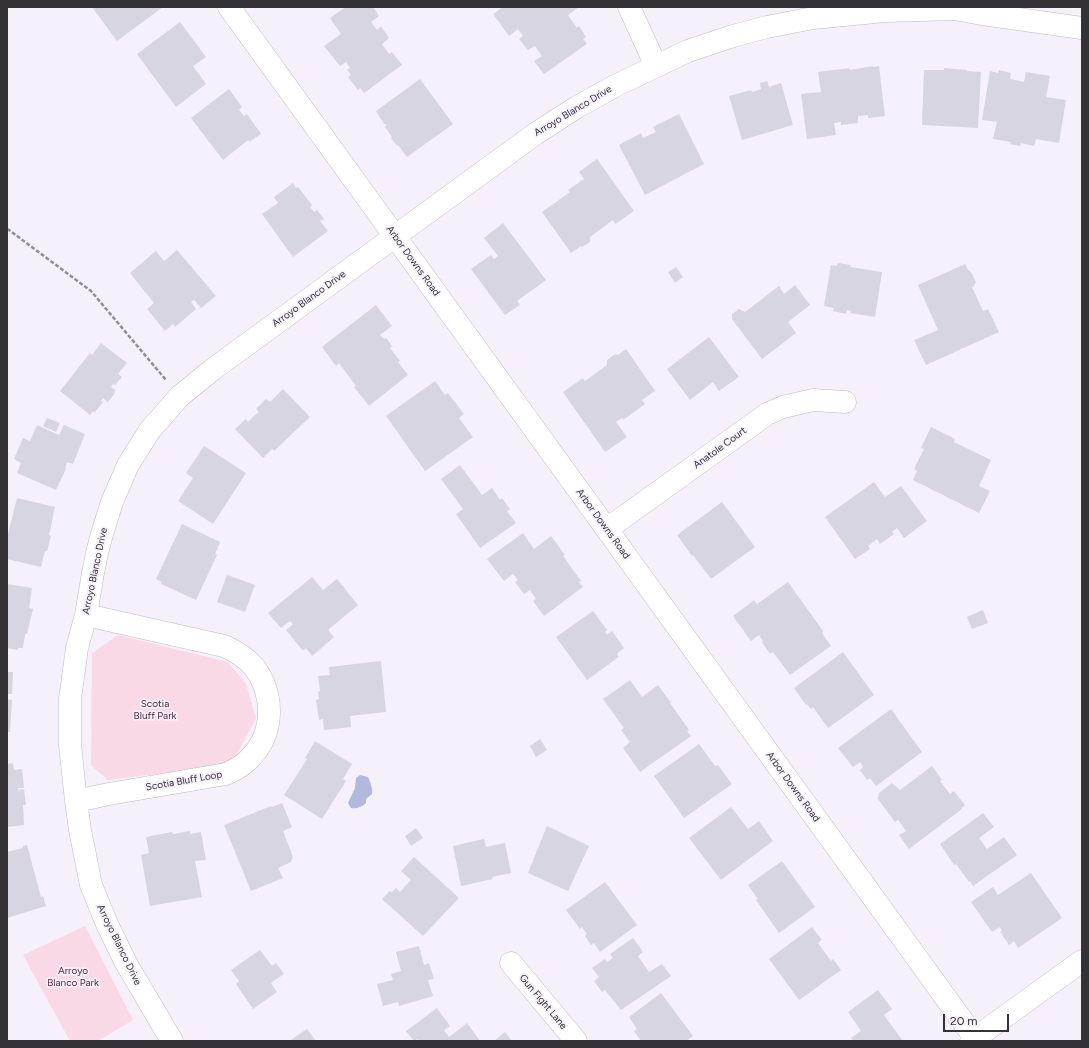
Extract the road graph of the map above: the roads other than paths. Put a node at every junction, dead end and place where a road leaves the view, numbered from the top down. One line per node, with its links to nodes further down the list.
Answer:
1 (229, 7): 6 (street, Arbor Downs Road)
2 (629, 7): 5 (street)
3 (955, 8): 4 (street, Arroyo Blanco Drive); 5 (street, Arroyo Blanco Drive)
4 (1082, 28)
5 (656, 66): 6 (street, Arroyo Blanco Drive)
6 (395, 236): 8 (street, Arbor Downs Road); 9 (street, Arroyo Blanco Drive)
7 (846, 402): 8 (street, Anatole Court)
8 (607, 529): 13 (street, Arbor Downs Road)
9 (86, 615): 10 (street, Arroyo Blanco Drive); 10 (street, Scotia Bluff Loop)
10 (76, 801): 14 (street, Arroyo Blanco Drive)
11 (1082, 961): 13 (street)
12 (510, 964): 15 (street, Gun Fight Lane)
13 (974, 1040)
14 (172, 1041)
15 (576, 1041)

